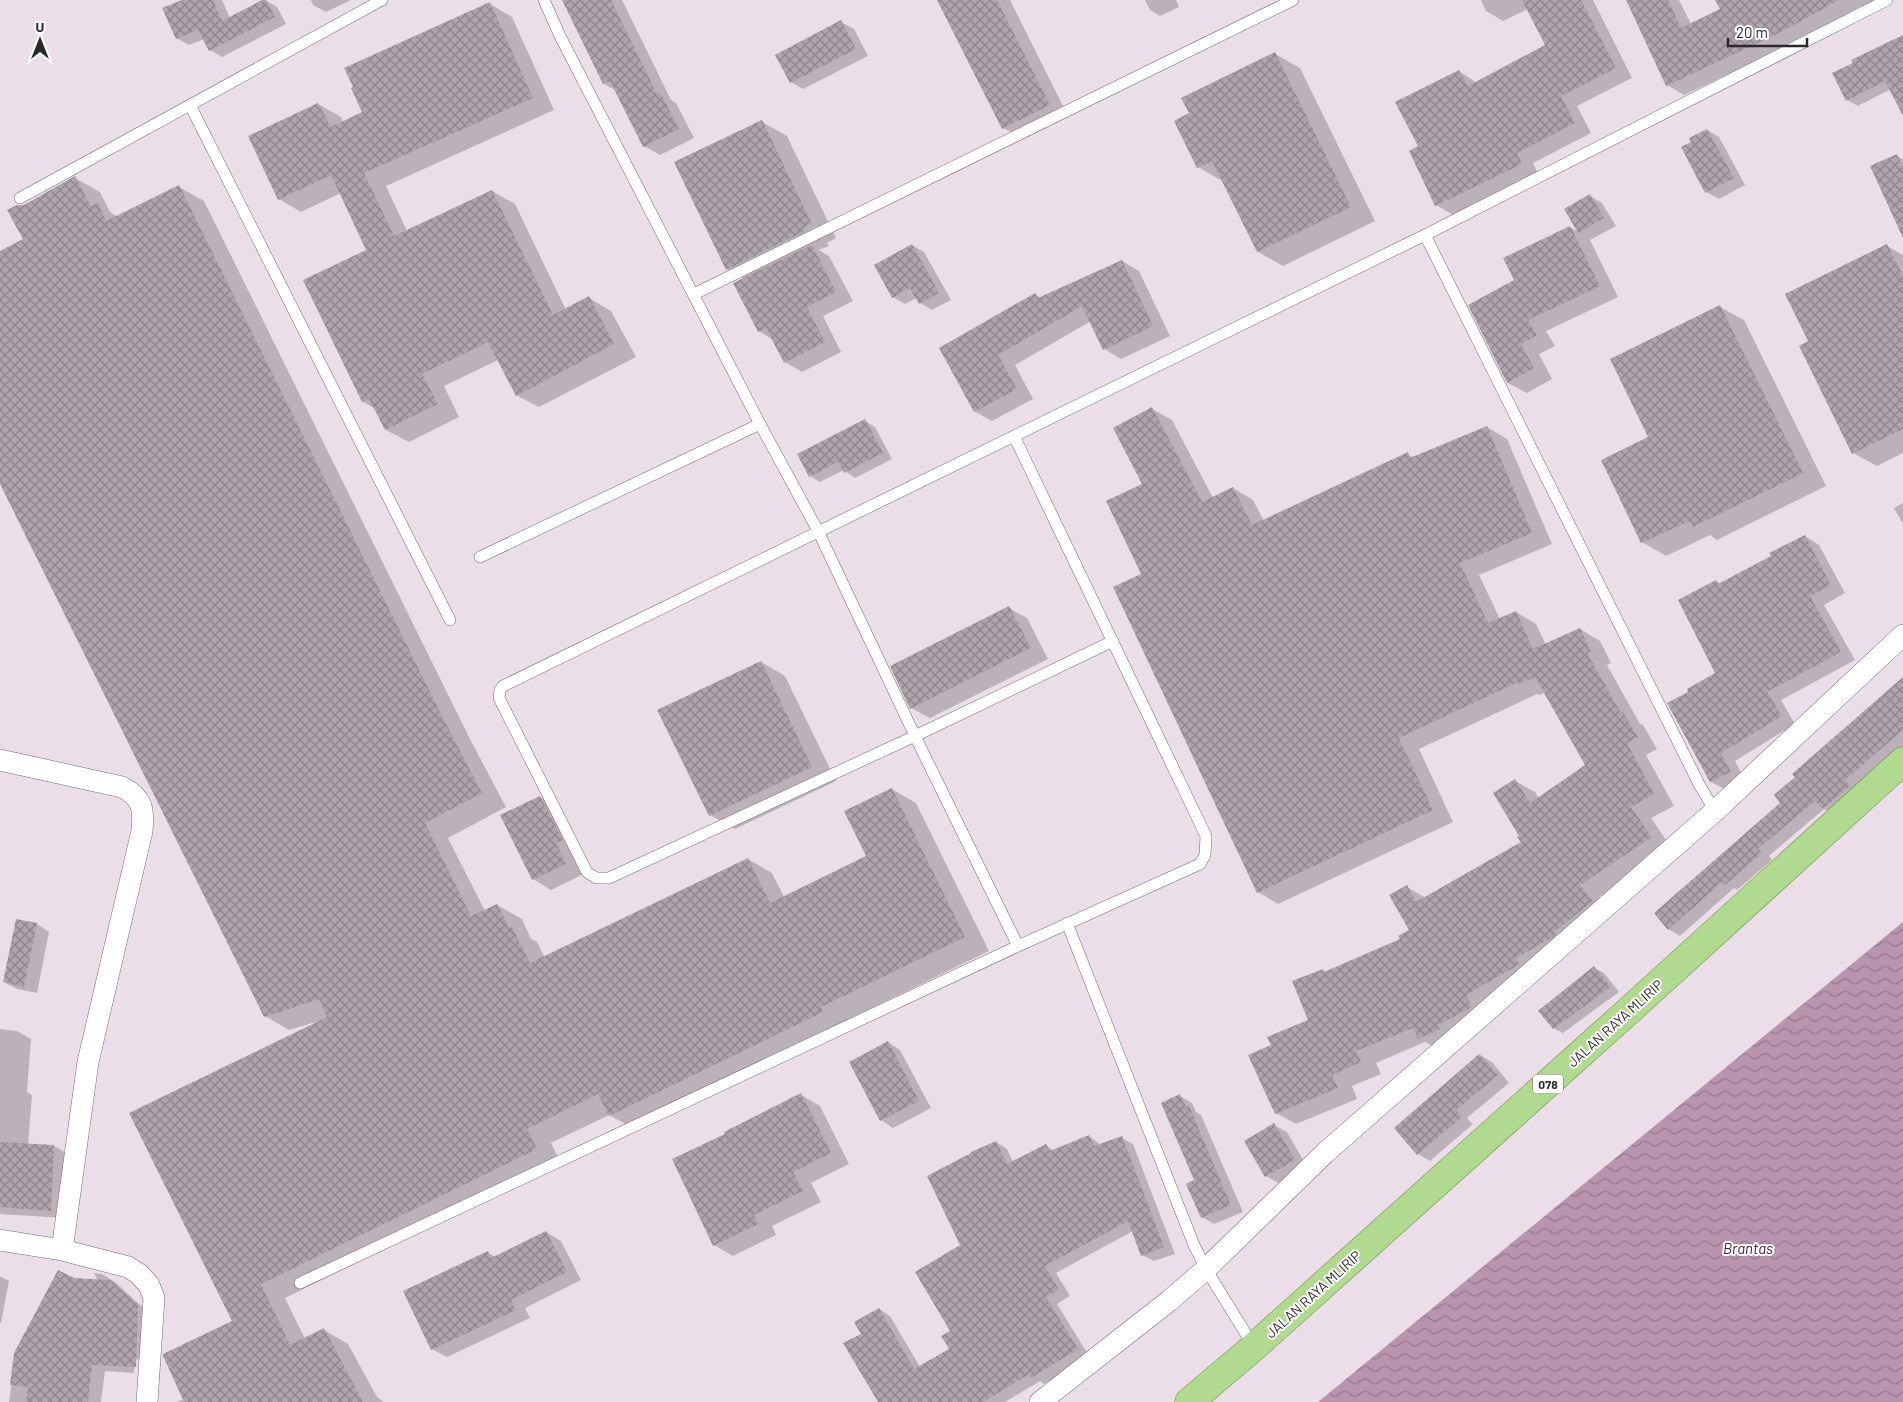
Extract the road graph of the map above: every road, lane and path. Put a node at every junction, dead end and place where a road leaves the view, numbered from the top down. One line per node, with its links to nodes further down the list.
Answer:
1 (382, 0): 5 (lane)
2 (544, 0): 8 (lane)
3 (1293, 0): 8 (lane)
4 (1887, 0): 7 (lane)
5 (190, 105): 6 (lane); 13 (lane)
6 (20, 198)
7 (1426, 235): 10 (lane); 19 (lane)
8 (694, 294): 9 (lane)
9 (760, 424): 11 (lane); 12 (lane)
10 (1014, 436): 11 (lane); 15 (lane)
11 (818, 531): 16 (lane); 16 (lane)
12 (480, 557)
13 (450, 620)
14 (1903, 635): 19 (street)
15 (1113, 641): 16 (lane); 20 (lane)
16 (915, 736): 21 (lane)
17 (0, 760): 23 (street)
18 (1903, 761): 26 (main road, JALAN RAYA MLIRIP / 078)
19 (1715, 811): 24 (street)
20 (1067, 923): 21 (lane); 24 (lane)
21 (1018, 946): 25 (lane)
22 (0, 1240): 23 (street)
23 (62, 1250): 27 (street)
24 (1206, 1269): 26 (lane); 28 (street)
25 (300, 1283)
26 (1254, 1347): 29 (main road, JALAN RAYA MLIRIP / 078)
27 (147, 1402)
28 (1040, 1402)
29 (1189, 1402)

